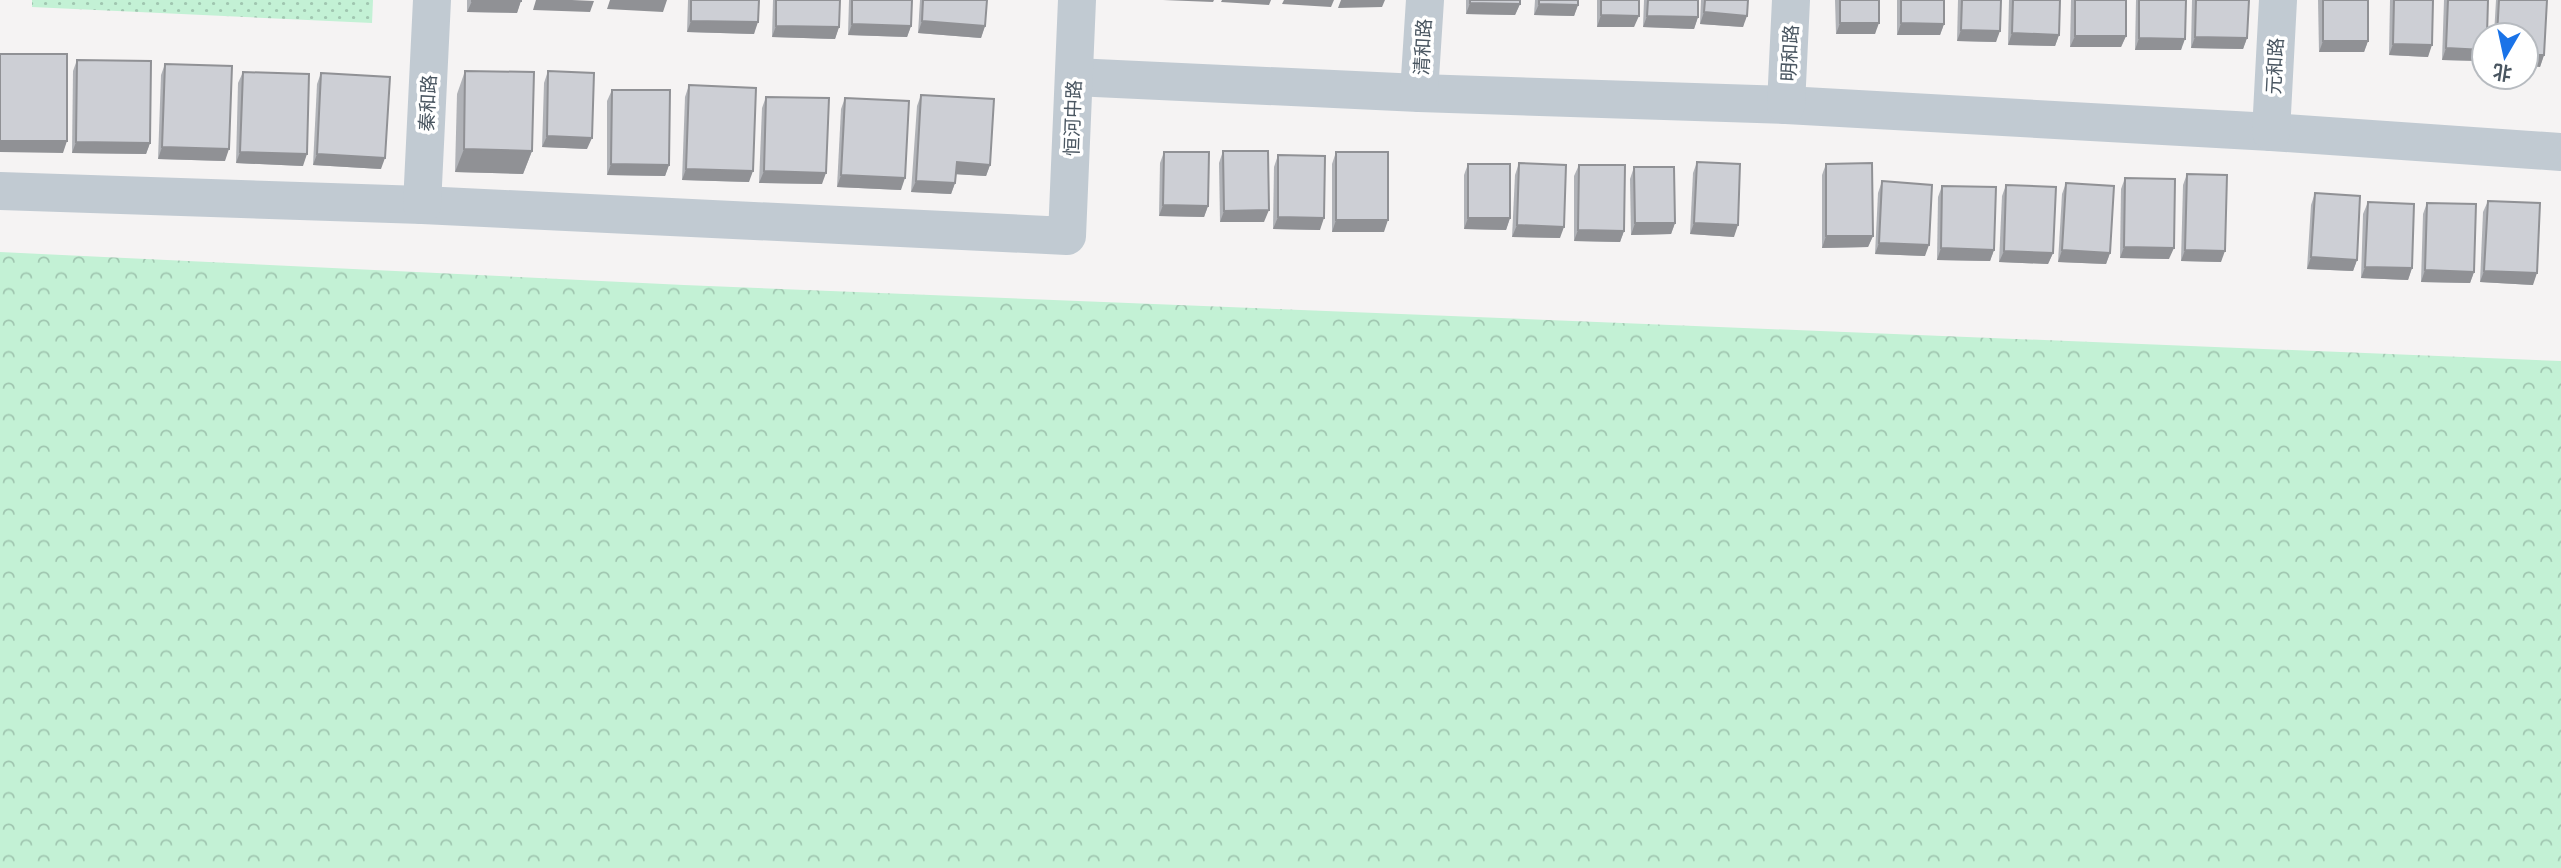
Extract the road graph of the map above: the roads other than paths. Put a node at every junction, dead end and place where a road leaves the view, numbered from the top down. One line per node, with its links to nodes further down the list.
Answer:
1 (432, 0): 12 (street, 秦和路)
2 (1077, 0): 6 (street, 恒河中路)
3 (1425, 0): 7 (street, 清和路)
4 (1791, 0): 8 (street, 明和路)
5 (2278, 0): 9 (street, 元和路)
6 (1074, 77): 7 (street); 12 (street, 恒河中路)
7 (1419, 93): 8 (street)
8 (1786, 105): 9 (street)
9 (2271, 132): 10 (street)
10 (2561, 152)
11 (0, 191): 12 (street)
12 (422, 205)

